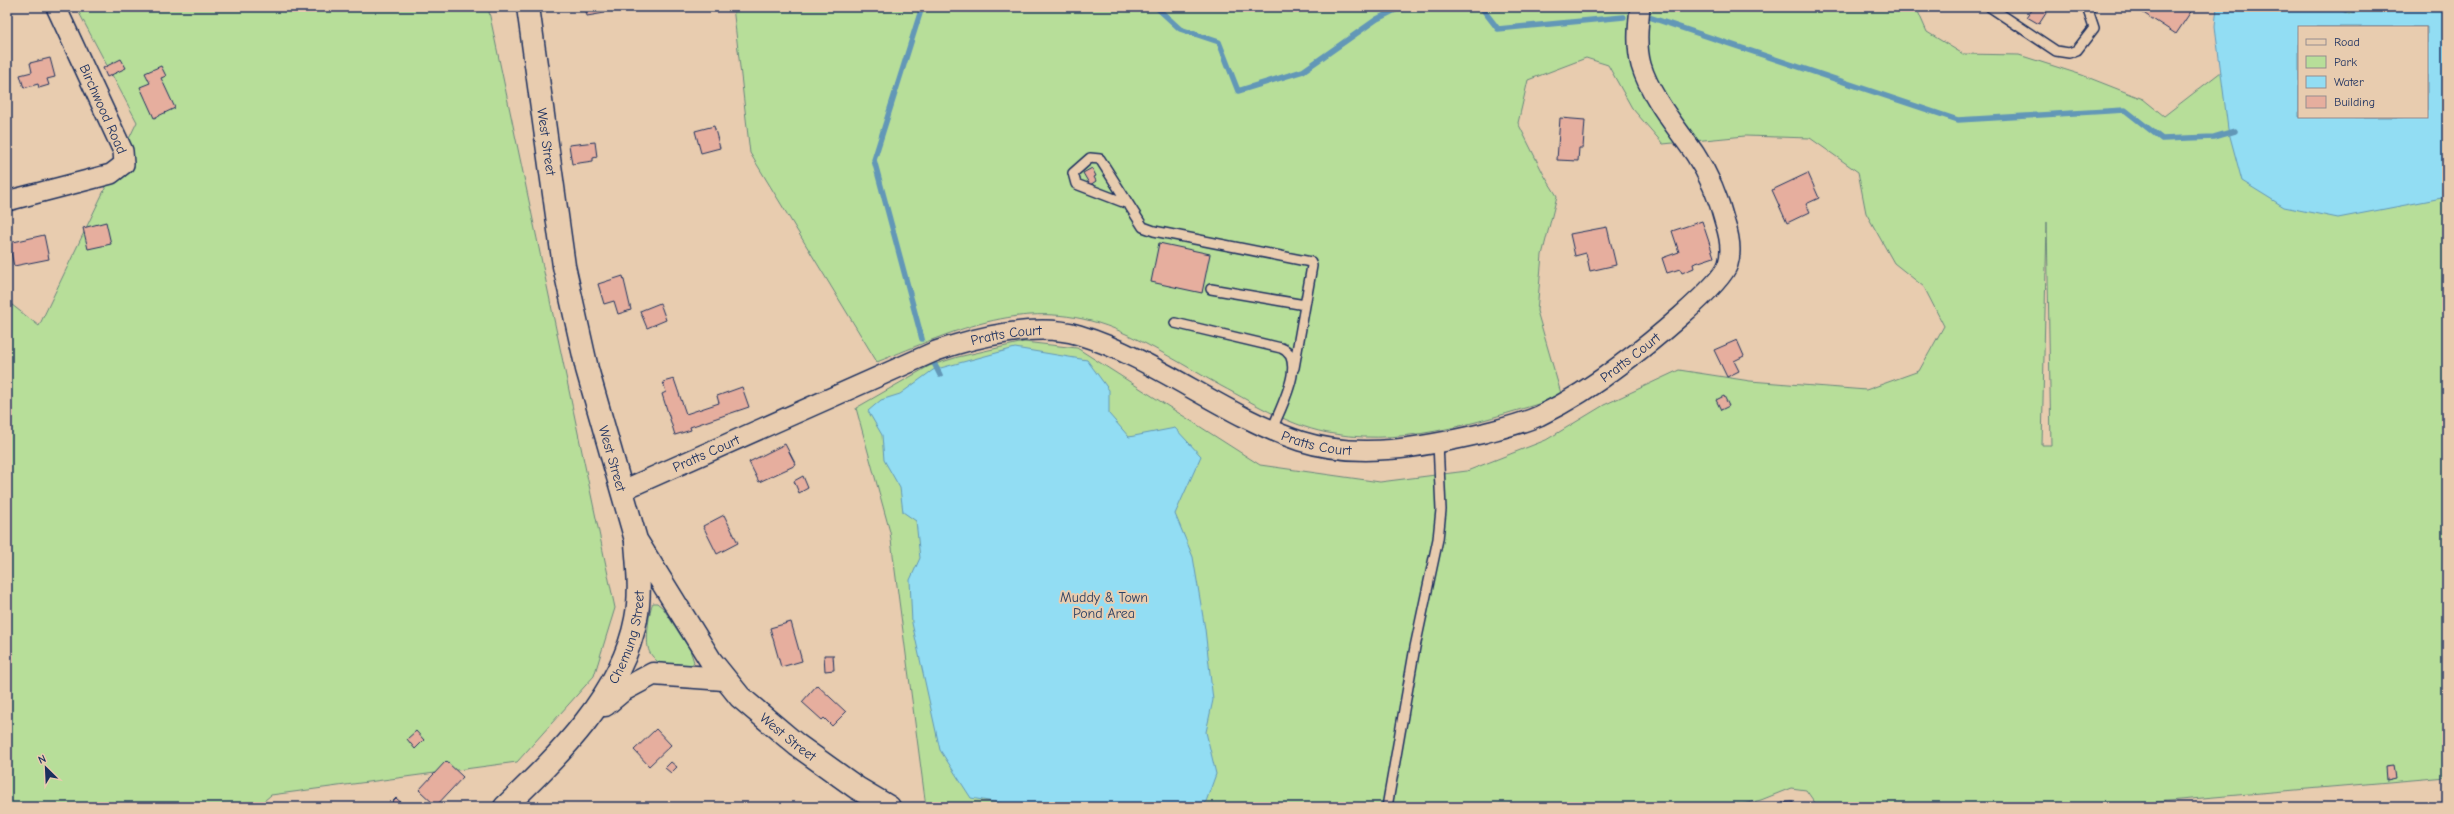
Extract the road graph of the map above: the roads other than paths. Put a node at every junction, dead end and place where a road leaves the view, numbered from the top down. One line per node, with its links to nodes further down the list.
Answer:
1 (56, 7): 6 (street, Birchwood Road)
2 (528, 7): 14 (street, West Street)
3 (1640, 7): 13 (street, Pratts Court)
4 (1990, 7): 5 (lane)
5 (2087, 7)
6 (7, 201)
7 (1128, 204): 7 (lane); 9 (lane)
8 (1211, 289): 9 (lane)
9 (1305, 305): 11 (lane)
10 (1175, 323): 11 (lane)
11 (1294, 368): 12 (lane)
12 (1272, 430): 13 (street, Pratts Court); 14 (street, Pratts Court)
13 (1438, 443): 20 (lane)
14 (622, 491): 15 (street, West Street)
15 (636, 540): 16 (street, West Street); 17 (street, Chemung Street)
16 (724, 679): 17 (street, Chemung Street); 19 (street, West Street)
17 (582, 723): 18 (street, Chemung Street)
18 (507, 806)
19 (889, 807)
20 (1387, 807)

